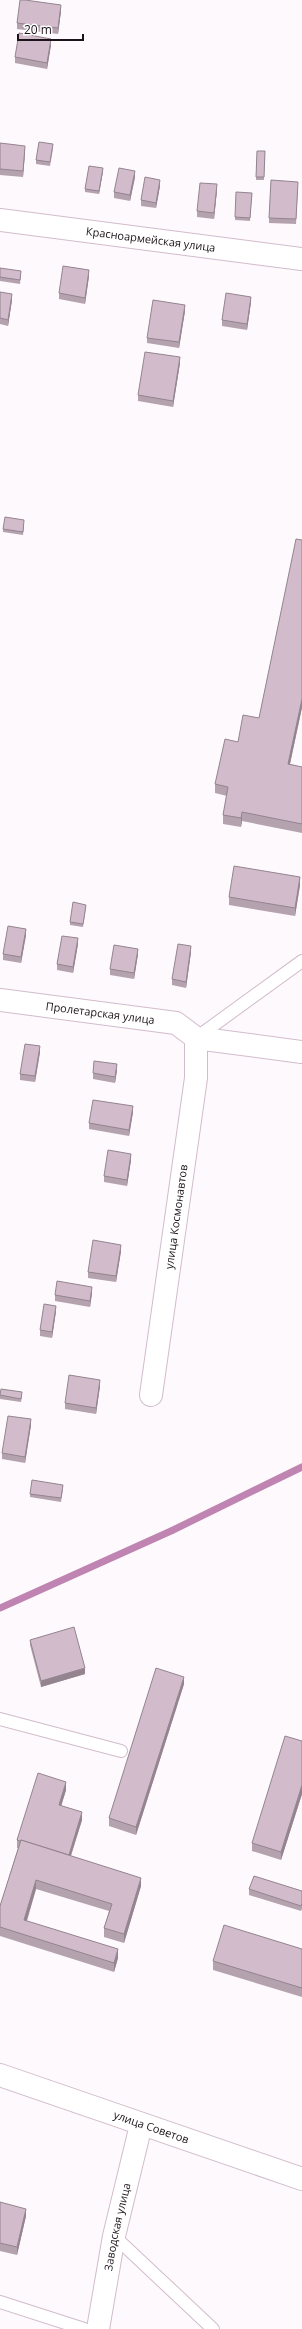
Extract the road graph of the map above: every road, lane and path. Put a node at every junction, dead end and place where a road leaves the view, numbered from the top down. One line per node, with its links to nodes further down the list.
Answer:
1 (0, 220): 2 (street, Красноармейская улица)
2 (302, 259)
3 (302, 961): 5 (lane)
4 (0, 1000): 5 (street, Пролетарская улица)
5 (196, 1038): 6 (street); 7 (street, улица Космонавтов)
6 (302, 1052)
7 (151, 1395)
8 (0, 1719): 9 (lane)
9 (121, 1752)
10 (0, 2075): 11 (street, улица Советов)
11 (141, 2125): 12 (street, улица Советов); 13 (street, Заводская улица)
12 (302, 2179)
13 (114, 2236): 16 (street, Заводская улица); 17 (lane)
14 (0, 2302): 15 (lane)
15 (84, 2329)
16 (98, 2329)
17 (213, 2329)

